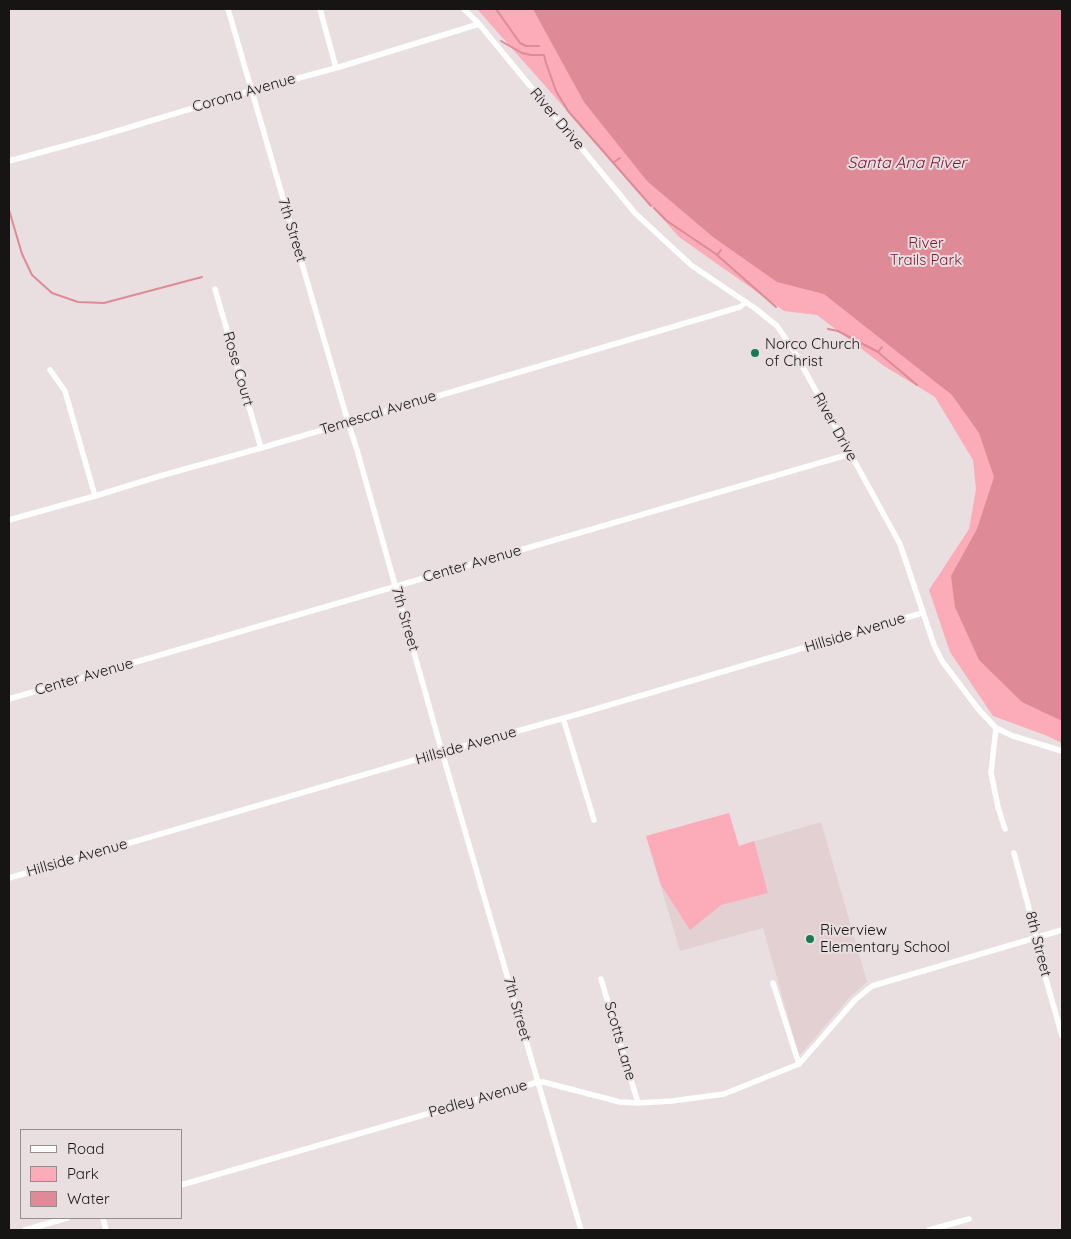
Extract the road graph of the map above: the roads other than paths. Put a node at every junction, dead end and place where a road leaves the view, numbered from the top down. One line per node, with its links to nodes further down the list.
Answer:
1 (228, 9): 6 (street, 7th Street)
2 (320, 9): 5 (street)
3 (464, 9): 4 (street, River Drive)
4 (479, 24): 5 (street, Corona Avenue); 9 (street, River Drive)
5 (336, 68): 6 (street, Corona Avenue)
6 (250, 91): 7 (street, Corona Avenue); 11 (street, 7th Street)
7 (9, 161)
8 (215, 289): 12 (street, Rose Court)
9 (746, 302): 11 (street, Temescal Avenue); 13 (street, River Drive)
10 (50, 370): 14 (street)
11 (348, 422): 12 (street, Temescal Avenue); 16 (street, 7th Street)
12 (261, 448): 14 (street, Temescal Avenue)
13 (850, 454): 16 (street, Center Avenue); 17 (street, River Drive)
14 (95, 496): 15 (street, Temescal Avenue)
15 (9, 520)
16 (395, 586): 18 (street, Center Avenue); 22 (street, 7th Street)
17 (922, 613): 19 (street, Hillside Avenue); 20 (street, River Drive)
18 (9, 699)
19 (563, 718): 22 (street, Hillside Avenue); 23 (street)
20 (996, 728): 21 (street, River Drive); 24 (street)
21 (1062, 751)
22 (442, 752): 26 (street, Hillside Avenue); 33 (street, 7th Street)
23 (594, 820)
24 (1005, 829)
25 (1014, 852): 28 (street, 8th Street)
26 (9, 878)
27 (1062, 930): 28 (street, Pedley Avenue)
28 (1036, 938): 31 (street, 8th Street); 32 (street, Pedley Avenue)
29 (601, 979): 34 (street, Scotts Lane)
30 (773, 983): 32 (street)
31 (1062, 1036)
32 (799, 1064): 34 (street, Pedley Avenue)
33 (538, 1082): 34 (street, Pedley Avenue); 35 (street, Pedley Avenue); 39 (street, 7th Street)
34 (638, 1104)
35 (182, 1185)
36 (64, 1219): 38 (street)
37 (969, 1219): 40 (street)
38 (25, 1230)
39 (581, 1230)
40 (929, 1230)

